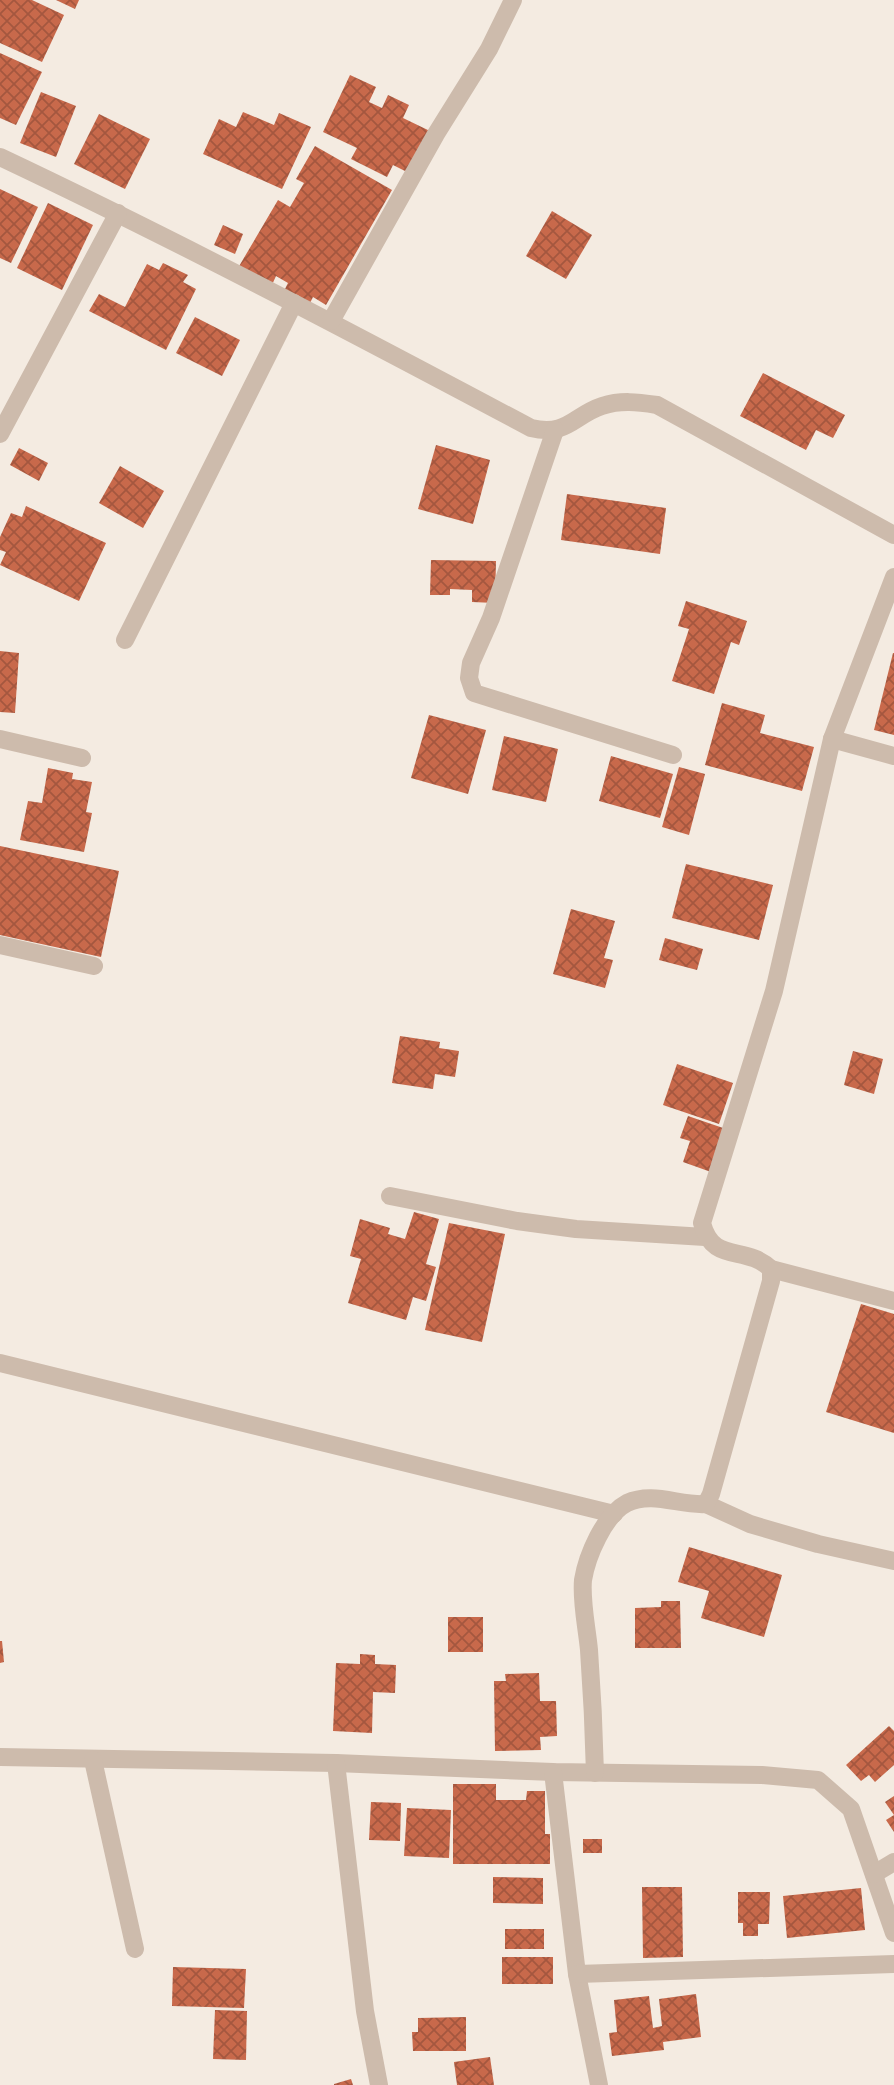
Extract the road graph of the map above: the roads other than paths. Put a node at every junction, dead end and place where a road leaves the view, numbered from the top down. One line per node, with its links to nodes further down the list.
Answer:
1 (513, 0): 5 (street)
2 (0, 157): 3 (street)
3 (118, 213): 4 (street); 7 (street)
4 (294, 303): 5 (street); 10 (street)
5 (331, 321): 6 (street)
6 (555, 430): 8 (street); 13 (street)
7 (0, 434)
8 (894, 535)
9 (894, 578): 12 (street)
10 (125, 640)
11 (0, 738): 15 (street)
12 (832, 739): 14 (street); 19 (street)
13 (673, 755)
14 (894, 756)
15 (82, 758)
16 (0, 946): 17 (street)
17 (94, 966)
18 (390, 1196): 19 (street)
19 (705, 1237): 20 (street)
20 (771, 1269): 21 (street); 23 (street)
21 (894, 1301)
22 (0, 1363): 24 (street)
23 (706, 1504): 24 (street); 25 (street)
24 (614, 1514): 30 (street)
25 (894, 1561)
26 (0, 1757): 27 (street)
27 (93, 1760): 28 (street); 34 (street)
28 (336, 1763): 29 (street); 37 (street)
29 (553, 1772): 30 (street); 36 (street)
30 (595, 1773): 32 (street)
31 (894, 1862): 32 (street)
32 (874, 1874): 33 (street)
33 (894, 1933)
34 (135, 1949)
35 (894, 1964): 36 (street)
36 (577, 1974): 38 (street)
37 (379, 2085)
38 (599, 2085)

